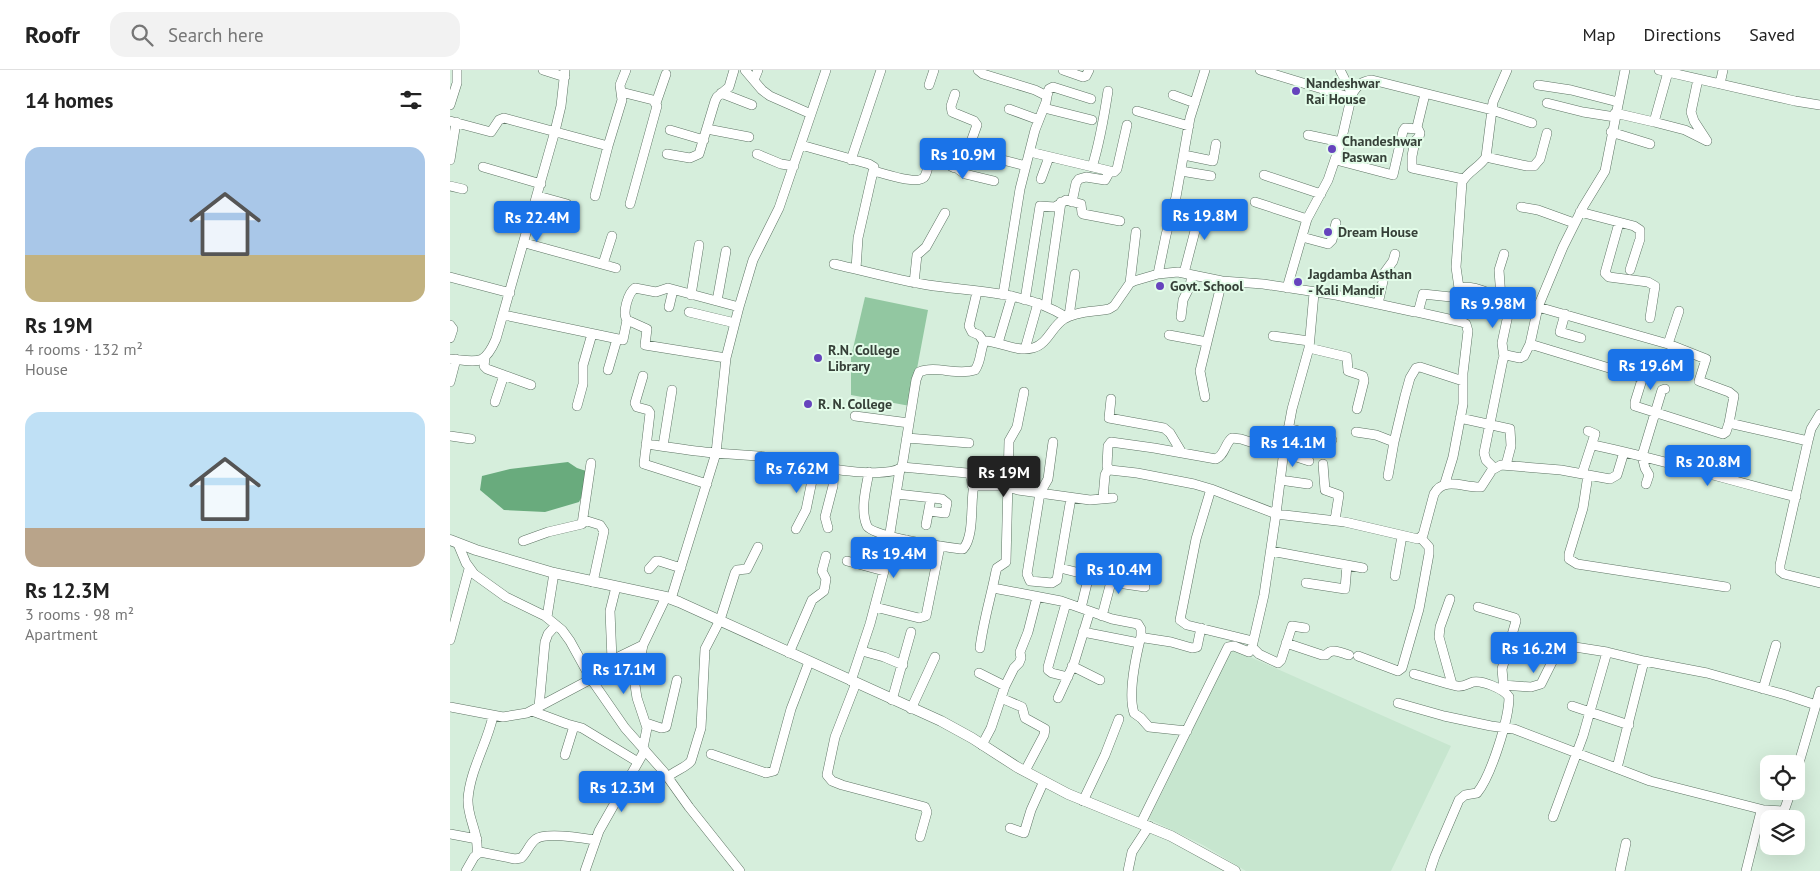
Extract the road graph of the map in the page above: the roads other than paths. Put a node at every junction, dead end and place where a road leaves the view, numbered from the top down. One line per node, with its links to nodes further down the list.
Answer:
1 (457, 70): 40 (street)
2 (543, 70): 20 (street)
3 (626, 70): 28 (street)
4 (734, 70): 29 (street)
5 (745, 70): 23 (street)
6 (758, 70): 23 (street)
7 (826, 70): 47 (street)
8 (881, 70): 80 (street)
9 (934, 70): 26 (street)
10 (978, 70): 33 (street)
11 (1063, 70): 12 (street)
12 (1089, 70)
13 (1205, 70): 38 (street)
14 (1260, 70): 34 (street)
15 (1340, 70): 34 (street)
16 (1507, 70): 45 (street)
17 (1625, 70): 36 (street)
18 (1723, 70): 24 (street)
19 (1663, 71): 22 (street); 52 (street)
20 (565, 73): 59 (street)
21 (666, 74): 37 (street)
22 (1698, 79): 24 (street); 52 (street)
23 (754, 80): 47 (street)
24 (1720, 84): 42 (street)
25 (1538, 85): 36 (street)
26 (929, 86)
27 (1108, 91): 85 (street)
28 (621, 92): 37 (street); 69 (street)
29 (721, 94): 41 (street); 56 (street)
30 (955, 94): 86 (street)
31 (1425, 94): 34 (street); 45 (street); 57 (street)
32 (1173, 95): 38 (street)
33 (1047, 96): 35 (street); 43 (street)
34 (1352, 96): 65 (street)
35 (1091, 99)
36 (1618, 102): 48 (street)
37 (656, 103): 105 (street)
38 (1195, 103): 55 (street)
39 (1547, 103): 48 (street)
40 (450, 105)
41 (752, 105)
42 (1820, 105)
43 (1044, 108): 49 (street); 50 (street)
44 (1009, 109): 49 (street)
45 (1492, 110): 53 (street); 76 (street)
46 (1137, 111): 55 (street)
47 (811, 114): 68 (street)
48 (1615, 115): 52 (street); 60 (street)
49 (1039, 120): 70 (street)
50 (1092, 120)
51 (453, 122): 59 (street); 79 (street)
52 (1654, 122)
53 (1532, 123)
54 (1127, 126): 89 (street)
55 (1189, 126): 73 (street)
56 (707, 129): 63 (street); 64 (street)
57 (1418, 129): 74 (street); 78 (street)
58 (670, 130): 64 (street)
59 (555, 131): 69 (street); 95 (street)
60 (1612, 132): 67 (street); 108 (street)
61 (1546, 133): 76 (street)
62 (1308, 134): 65 (street)
63 (749, 137)
64 (704, 140): 71 (street)
65 (1341, 142): 81 (street)
66 (1216, 144): 73 (street)
67 (1650, 144)
68 (801, 145): 80 (street); 82 (street)
69 (608, 146): 100 (street)
70 (1030, 152): 75 (street); 83 (street)
71 (667, 154)
72 (757, 154): 82 (street)
73 (1184, 155): 87 (street)
74 (1398, 155): 78 (street); 81 (street)
75 (1049, 157): 85 (street); 92 (street)
76 (1486, 157): 93 (street)
77 (995, 158): 83 (street)
78 (1412, 158): 93 (street)
79 (450, 160)
80 (851, 160): 88 (street)
81 (1336, 160): 98 (street)
82 (794, 166): 150 (street)
83 (1026, 166): 142 (street)
84 (483, 167): 95 (street)
85 (1092, 167): 89 (street)
86 (958, 169): 88 (street); 94 (street)
87 (1181, 171): 91 (street); 129 (street)
88 (874, 172): 126 (street)
89 (1110, 172): 102 (street)
90 (1264, 175): 98 (street)
91 (1211, 176)
92 (1041, 179)
93 (1463, 179): 136 (street)
94 (994, 181)
95 (541, 184): 99 (street)
96 (450, 186): 97 (street)
97 (464, 188)
98 (1321, 194): 110 (street)
99 (538, 196): 104 (street); 118 (street)
100 (596, 196)
101 (1061, 202): 102 (street); 144 (street); 147 (street)
102 (1072, 202): 111 (street)
103 (1255, 202): 110 (street)
104 (567, 204)
105 (630, 204)
106 (1202, 204): 130 (street)
107 (1521, 207): 114 (street)
108 (1580, 212): 113 (street); 114 (street)
109 (945, 213): 133 (street)
110 (1308, 219): 117 (street)
111 (1120, 221)
112 (1336, 223): 117 (street)
113 (1619, 223): 127 (street); 159 (street)
114 (1574, 224): 151 (street)
115 (1136, 232): 134 (street)
116 (612, 236): 123 (street)
117 (1302, 237): 135 (street)
118 (525, 243): 123 (street); 139 (street)
119 (699, 245): 141 (street)
120 (726, 251): 145 (street)
121 (1396, 254): 148 (street)
122 (1504, 254): 143 (street)
123 (603, 264): 125 (street)
124 (834, 264): 126 (street)
125 (616, 268)
126 (856, 269): 133 (street)
127 (1630, 270)
128 (1075, 274): 157 (street)
129 (1158, 274): 130 (street); 134 (street)
130 (1188, 274): 132 (street); 158 (street)
131 (450, 277): 139 (street)
132 (1222, 281): 135 (street); 170 (street)
133 (914, 283): 138 (street)
134 (1130, 284): 157 (street)
135 (1287, 288): 140 (street)
136 (1459, 288): 143 (street); 154 (street)
137 (673, 290): 141 (street); 149 (street); 160 (street)
138 (977, 292): 142 (street); 169 (street)
139 (510, 293): 156 (street)
140 (1314, 293): 148 (street); 172 (street)
141 (691, 295): 145 (street)
142 (1008, 295): 144 (street); 171 (street)
143 (1500, 298): 146 (street)
144 (1025, 300): 147 (street)
145 (717, 301): 150 (street)
146 (1511, 301): 151 (street); 176 (street)
147 (1042, 304): 157 (street); 175 (street)
148 (1378, 304): 154 (street)
149 (669, 307)
150 (739, 307): 161 (street)
151 (1538, 307): 155 (street); 173 (street)
152 (1679, 311): 174 (street)
153 (689, 312): 161 (street)
154 (1417, 312): 183 (street)
155 (1565, 314): 167 (street); 174 (street)
156 (504, 315): 163 (street); 177 (street)
157 (1068, 317): 175 (street)
158 (1181, 317)
159 (1650, 318)
160 (626, 320): 168 (street); 178 (street)
161 (734, 323): 178 (street)
162 (450, 325): 166 (street)
163 (592, 334): 168 (street); 192 (street)
164 (1169, 335): 170 (street)
165 (1273, 336): 172 (street)
166 (450, 338)
167 (1581, 338)
168 (617, 339): 180 (street)
169 (984, 342): 171 (street); 198 (street)
170 (1207, 342): 189 (street)
171 (998, 343): 175 (street)
172 (1309, 344): 193 (street); 201 (street)
173 (1530, 344): 176 (street); 194 (street)
174 (1668, 344): 199 (street)
175 (1025, 349)
176 (1504, 357): 200 (street)
177 (485, 358): 179 (street); 181 (street)
178 (726, 358): 216 (street)
179 (453, 359): 184 (street)
180 (608, 370)
181 (504, 376): 185 (street); 191 (street)
182 (643, 376): 212 (street)
183 (1463, 381): 197 (street); 210 (street)
184 (450, 382)
185 (531, 385)
186 (1665, 389): 194 (street)
187 (672, 390): 214 (street)
188 (1024, 392): 238 (street)
189 (1205, 397)
190 (1111, 399): 217 (street)
191 (495, 402)
192 (577, 406)
193 (1357, 409)
194 (1656, 412): 199 (street); 219 (street)
195 (1820, 414): 208 (street)
196 (854, 416): 198 (street)
197 (1460, 418): 200 (street); 235 (street)
198 (909, 423): 205 (street)
199 (1729, 423): 208 (street)
200 (1489, 425): 223 (street); 226 (street)
201 (1288, 428): 207 (street); 218 (street)
202 (1356, 432): 210 (street)
203 (1588, 432): 213 (street)
204 (450, 436): 206 (street)
205 (906, 438): 211 (street); 225 (street)
206 (471, 439)
207 (1332, 440)
208 (1808, 441): 242 (street)
209 (1053, 442): 240 (street)
210 (1394, 442): 231 (street)
211 (969, 443)
212 (646, 444): 214 (street); 233 (street)
213 (1593, 445): 215 (street); 230 (street)
214 (663, 446): 216 (street)
215 (1624, 452): 219 (street); 230 (street)
216 (716, 453): 224 (street); 233 (street)
217 (1182, 453): 218 (street); 228 (street)
218 (1284, 453): 220 (street); 232 (street)
219 (1642, 456): 236 (street); 242 (street)
220 (1309, 461)
221 (590, 462): 247 (street)
222 (1324, 464): 248 (street)
223 (1506, 465): 226 (street); 230 (street)
224 (815, 466): 227 (street); 251 (street)
225 (901, 468): 229 (street); 237 (street); 241 (street)
226 (1494, 468): 235 (street)
227 (834, 469): 229 (street); 250 (street)
228 (1108, 469): 239 (street); 244 (street)
229 (869, 472): 253 (street)
230 (1585, 475): 280 (street)
231 (1388, 476)
232 (1280, 480): 234 (street); 246 (street)
233 (707, 484): 265 (street)
234 (1308, 484)
235 (1445, 484): 254 (street)
236 (1646, 484)
237 (974, 485): 238 (street); 258 (street)
238 (1009, 487): 240 (street); 281 (street)
239 (1211, 489): 246 (street); 293 (street)
240 (1040, 493): 244 (street); 266 (street)
241 (896, 494): 243 (street); 253 (street)
242 (1796, 497): 277 (street)
243 (931, 498): 245 (street); 245 (street)
244 (1071, 498): 266 (street)
245 (928, 511): 249 (street)
246 (1276, 514): 248 (street); 260 (street)
247 (584, 520): 257 (street); 275 (street)
248 (1335, 520): 252 (street)
249 (926, 525)
250 (828, 528)
251 (796, 529)
252 (1402, 536): 254 (street); 273 (street)
253 (890, 537): 255 (street); 270 (street)
254 (1421, 538): 299 (street)
255 (907, 540): 258 (street); 263 (street)
256 (454, 542): 268 (street); 271 (main road)
257 (523, 542)
258 (940, 546): 286 (street)
259 (758, 547): 291 (street)
260 (1271, 551): 264 (street); 300 (street)
261 (826, 556): 308 (street)
262 (847, 561): 270 (street)
263 (904, 562)
264 (1347, 565): 267 (street); 276 (street)
265 (681, 568): 269 (street); 283 (street)
266 (1060, 568): 272 (street)
267 (1364, 568)
268 (469, 569): 290 (street); 297 (street)
269 (649, 569)
270 (884, 571): 286 (street)
271 (554, 573): 275 (main road); 290 (street)
272 (1088, 575): 274 (street); 288 (street)
273 (1395, 576)
274 (1100, 578)
275 (593, 582): 278 (main road)
276 (1306, 583)
277 (1820, 583)
278 (616, 587): 283 (main road); 310 (street)
279 (1145, 587): 289 (street)
280 (1726, 587)
281 (993, 588): 282 (street); 304 (street)
282 (1037, 597): 285 (street); 323 (street)
283 (668, 598): 291 (main road); 302 (street)
284 (1450, 600): 322 (street)
285 (1066, 603): 288 (street); 317 (street)
286 (875, 607): 305 (street)
287 (1478, 607): 303 (street)
288 (1085, 609): 289 (street); 296 (street)
289 (1102, 616): 298 (street)
290 (547, 617): 292 (street)
291 (720, 620): 308 (main road); 353 (street)
292 (556, 624): 318 (street); 334 (street)
293 (1201, 628): 298 (street); 300 (street)
294 (1305, 628): 299 (street)
295 (911, 632): 313 (street)
296 (1083, 632): 298 (street); 314 (street)
297 (450, 640)
298 (1140, 640): 343 (street)
299 (1286, 643): 300 (street)
300 (1253, 644): 343 (street)
301 (1776, 645): 325 (street)
302 (643, 646): 310 (street); 339 (street)
303 (1509, 646): 306 (street); 324 (street)
304 (980, 648)
305 (862, 651): 313 (street); 321 (street)
306 (1557, 652): 307 (street); 324 (street)
307 (1607, 652): 311 (street); 336 (street)
308 (789, 653): 312 (main road)
309 (935, 657): 335 (street)
310 (612, 660): 318 (street)
311 (1644, 661): 325 (street); 340 (street)
312 (809, 662): 321 (main road); 347 (street)
313 (902, 665): 329 (street)
314 (1072, 666): 317 (street); 320 (street)
315 (979, 673): 323 (street)
316 (1414, 674): 322 (street)
317 (1068, 677): 328 (street)
318 (590, 679): 334 (street); 345 (street)
319 (677, 680): 339 (street)
320 (1100, 680)
321 (854, 682): 329 (main road); 362 (street)
322 (1452, 684): 324 (street)
323 (1005, 686): 327 (street)
324 (1504, 688): 342 (street)
325 (1763, 689): 331 (street)
326 (1820, 691): 331 (street)
327 (1001, 698): 344 (street); 352 (street)
328 (1058, 698)
329 (892, 700): 335 (main road)
330 (1398, 703): 342 (street)
331 (1816, 705): 349 (street)
332 (1572, 706): 336 (street)
333 (450, 707): 337 (street)
334 (535, 709): 337 (street); 341 (street)
335 (911, 709): 344 (main road)
336 (1590, 712): 340 (street); 346 (street)
337 (493, 716): 363 (street)
338 (1119, 719): 355 (street)
339 (646, 723): 345 (street)
340 (1629, 725): 351 (street)
341 (574, 726): 348 (street); 350 (street)
342 (1504, 727): 346 (street); 373 (street)
343 (1187, 731): 359 (street)
344 (982, 745): 352 (main road)
345 (644, 749): 350 (street); 353 (street)
346 (1576, 752): 351 (street); 358 (street)
347 (711, 754)
348 (565, 755)
349 (1801, 755)
350 (638, 762): 364 (street)
351 (1617, 768): 356 (street)
352 (1025, 771): 354 (main road)
353 (668, 776): 370 (street)
354 (1044, 781): 355 (main road); 360 (street)
355 (1083, 801): 359 (main road)
356 (1764, 810)
357 (1760, 814): 375 (street)
358 (1553, 817)
359 (1145, 825): 367 (main road); 371 (street)
360 (1010, 828)
361 (450, 834): 363 (street)
362 (920, 838)
363 (477, 839): 366 (street)
364 (595, 840): 366 (street); 369 (street)
365 (1626, 843): 374 (street)
366 (477, 853): 368 (street)
367 (1220, 867): 372 (main road)
368 (466, 871)
369 (585, 871)
370 (740, 871)
371 (1128, 871)
372 (1235, 871)
373 (1430, 871)
374 (1620, 871)
375 (1746, 871)

